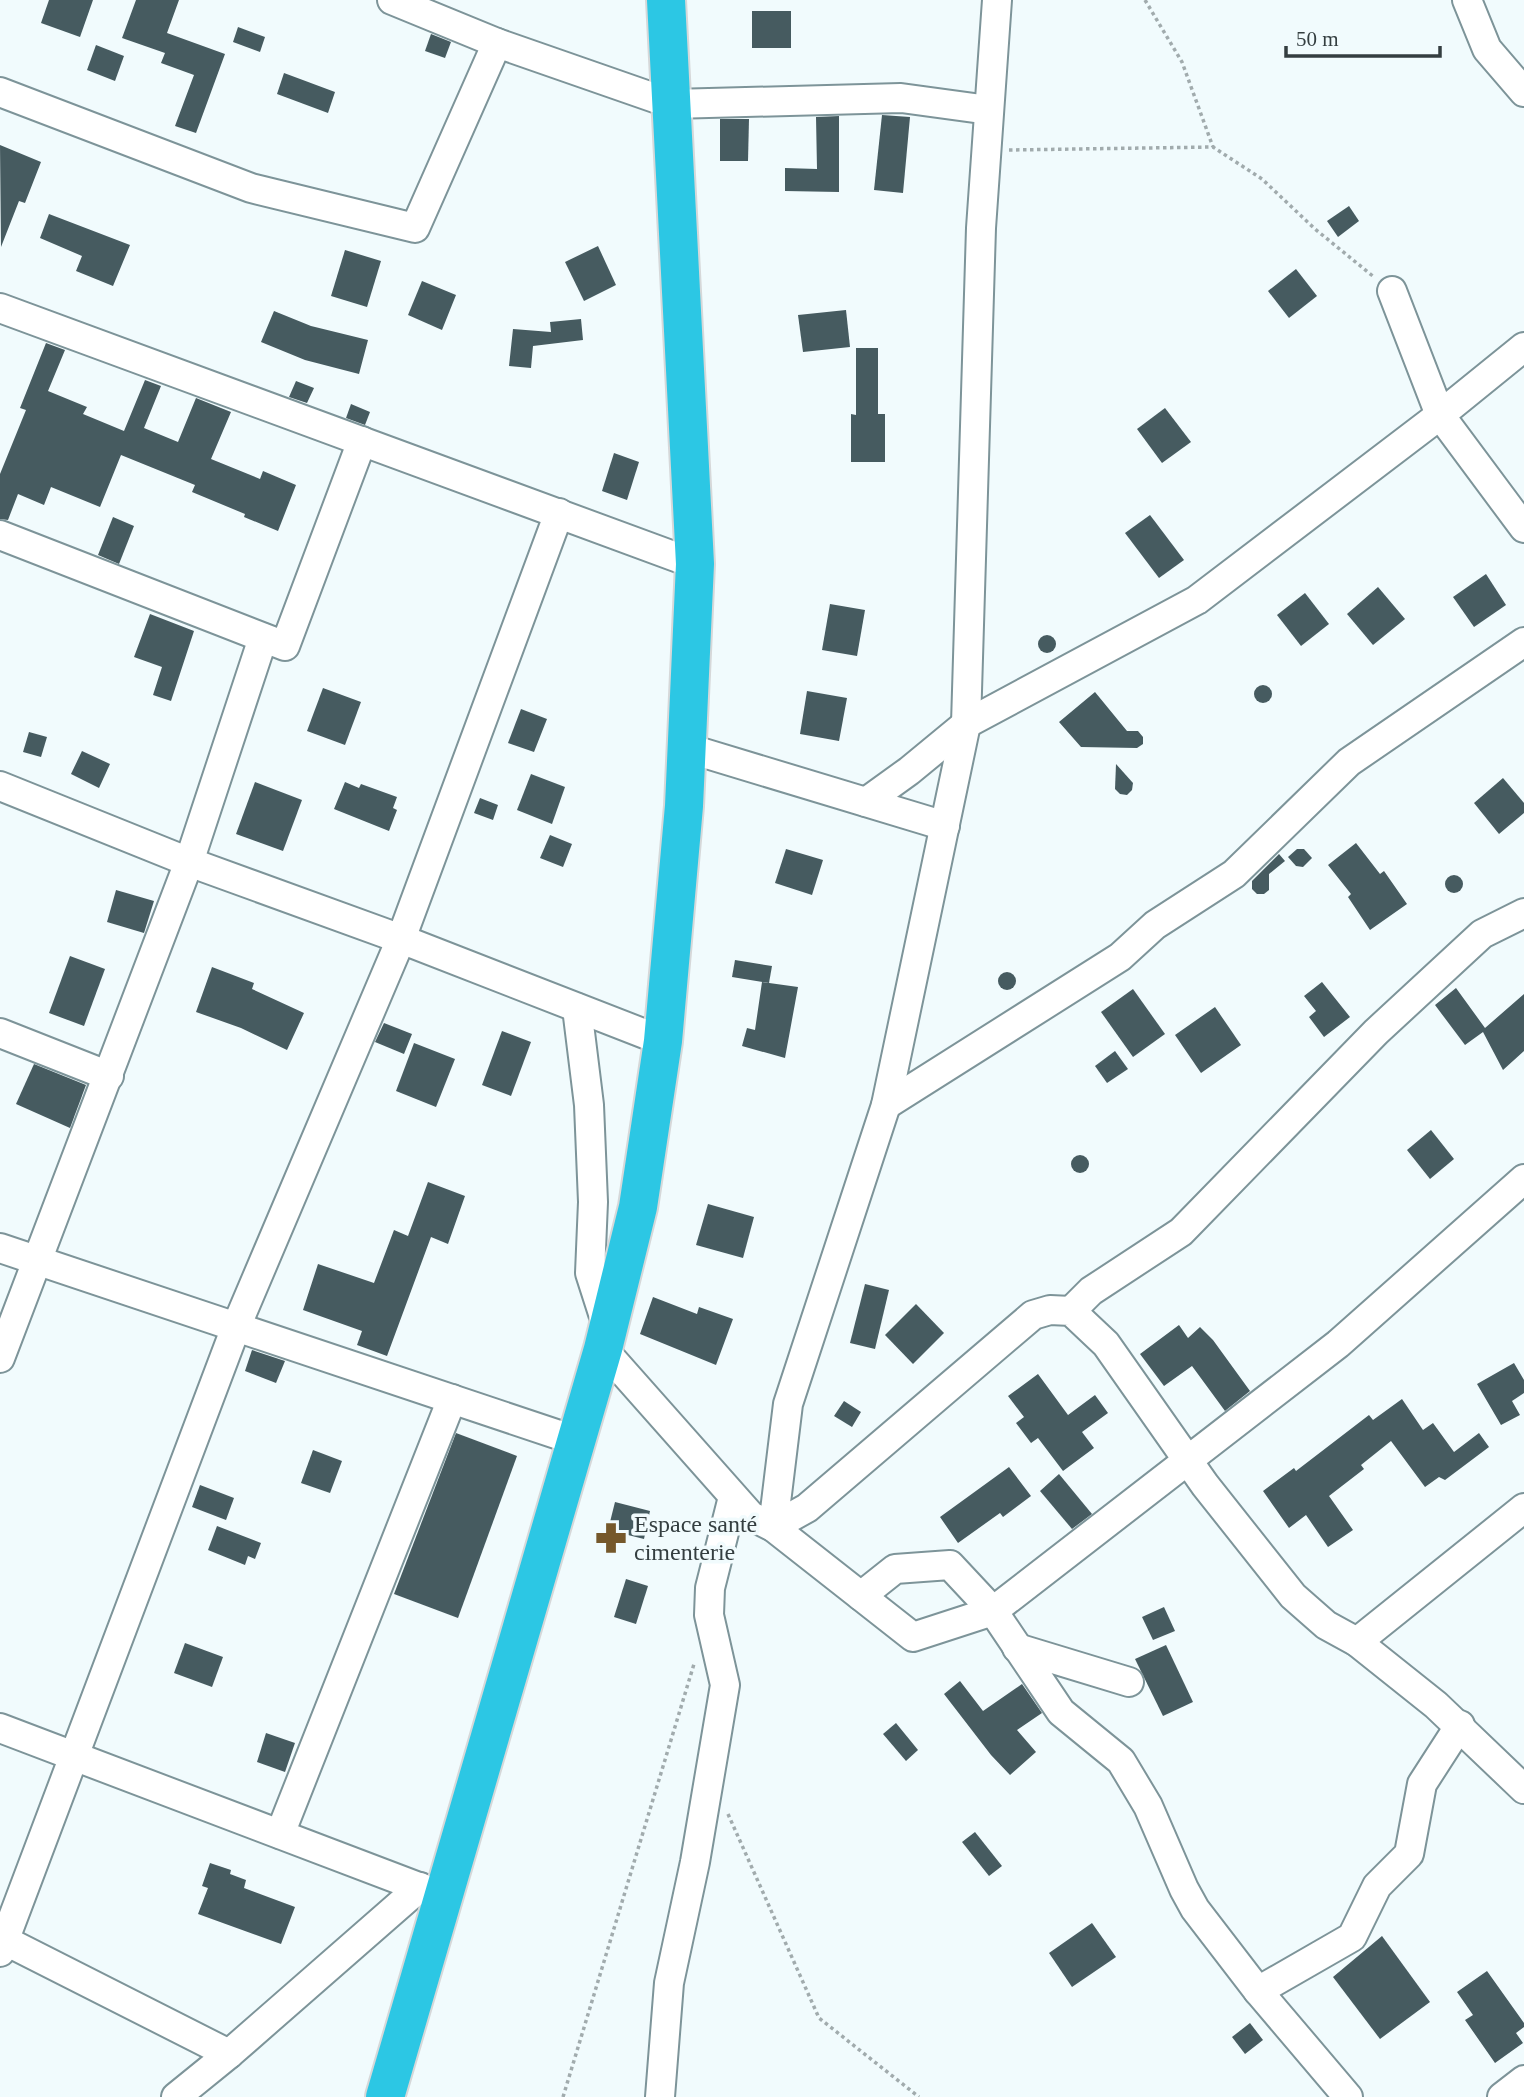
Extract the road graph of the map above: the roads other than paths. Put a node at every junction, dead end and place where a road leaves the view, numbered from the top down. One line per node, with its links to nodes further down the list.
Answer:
1 (392, 0): 5 (street)
2 (666, 0): 8 (highway)
3 (997, 0): 9 (street)
4 (1467, 0): 7 (street)
5 (497, 43): 6 (street); 8 (street)
6 (0, 92)
7 (1524, 92)
8 (671, 104): 9 (street); 18 (highway)
9 (989, 110): 21 (street)
10 (1392, 291): 13 (street)
11 (0, 308): 14 (street)
12 (1524, 347): 13 (street)
13 (1440, 415): 16 (street); 21 (street)
14 (362, 441): 15 (street); 19 (street)
15 (559, 513): 18 (street); 28 (street)
16 (1524, 528)
17 (0, 536): 19 (street)
18 (695, 564): 22 (highway)
19 (263, 638): 26 (street)
20 (1524, 642): 33 (street)
21 (966, 724): 24 (street); 25 (street)
22 (687, 748): 24 (street); 31 (highway)
23 (0, 786): 26 (street)
24 (866, 802): 25 (street)
25 (945, 826): 33 (street)
26 (189, 862): 28 (street); 32 (street)
27 (1524, 913): 37 (street)
28 (401, 939): 29 (street); 38 (street)
29 (577, 1008): 31 (street); 39 (street)
30 (0, 1033): 32 (street)
31 (663, 1041): 39 (highway)
32 (109, 1076): 36 (street)
33 (886, 1105): 46 (street)
34 (1524, 1179): 43 (street)
35 (0, 1248): 36 (street)
36 (38, 1262): 38 (street); 40 (street)
37 (1071, 1311): 43 (street); 46 (street)
38 (236, 1327): 41 (street); 55 (street)
39 (606, 1339): 42 (highway); 44 (street)
40 (0, 1358)
41 (452, 1398): 42 (street); 58 (street)
42 (577, 1441): 59 (highway)
43 (1189, 1460): 48 (street); 49 (street)
44 (733, 1497): 46 (street); 66 (street)
45 (1524, 1508): 49 (street)
46 (773, 1527): 47 (street)
47 (861, 1596): 48 (street); 48 (street)
48 (993, 1611): 50 (street)
49 (1357, 1642): 52 (street)
50 (1017, 1648): 51 (street); 61 (street)
51 (1129, 1682)
52 (1460, 1725): 54 (street); 61 (street)
53 (0, 1728): 55 (street)
54 (1480, 1746): 56 (street); 57 (street)
55 (74, 1756): 58 (street); 60 (street)
56 (1524, 1766)
57 (1524, 1789)
58 (280, 1834): 59 (street)
59 (432, 1892): 62 (street); 65 (highway)
60 (2, 1943): 62 (street)
61 (1258, 1991): 67 (street)
62 (229, 2054): 64 (street)
63 (1524, 2080): 68 (street)
64 (176, 2097)
65 (385, 2097)
66 (660, 2097)
67 (1348, 2097)
68 (1502, 2097)

